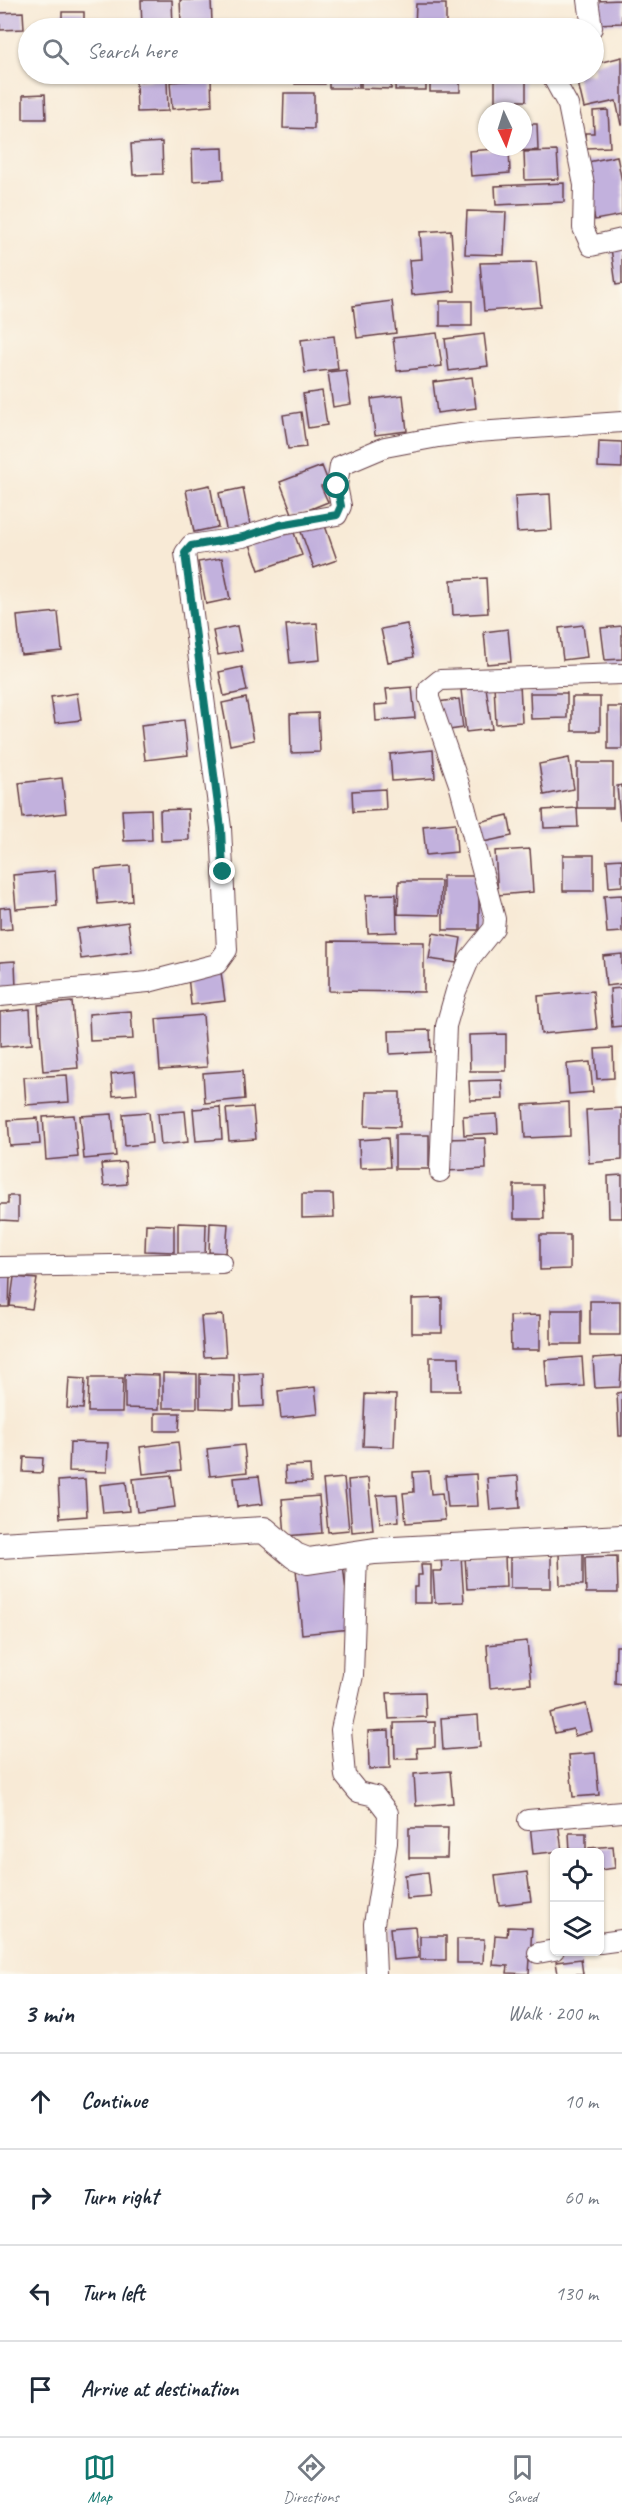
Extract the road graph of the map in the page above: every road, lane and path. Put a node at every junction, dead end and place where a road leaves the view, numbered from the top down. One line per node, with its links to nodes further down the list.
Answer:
1 (588, 0): 2 (street)
2 (591, 18)
3 (555, 84): 4 (street)
4 (622, 239)
5 (622, 422): 7 (street)
6 (622, 674): 8 (street)
7 (0, 996)
8 (440, 1172)
9 (222, 1263): 10 (street)
10 (0, 1267)
11 (622, 1538): 13 (street)
12 (0, 1545): 13 (street)
13 (357, 1554): 18 (street)
14 (622, 1812): 15 (street)
15 (528, 1820)
16 (622, 1940): 17 (street)
17 (604, 1942)
18 (375, 1974)

